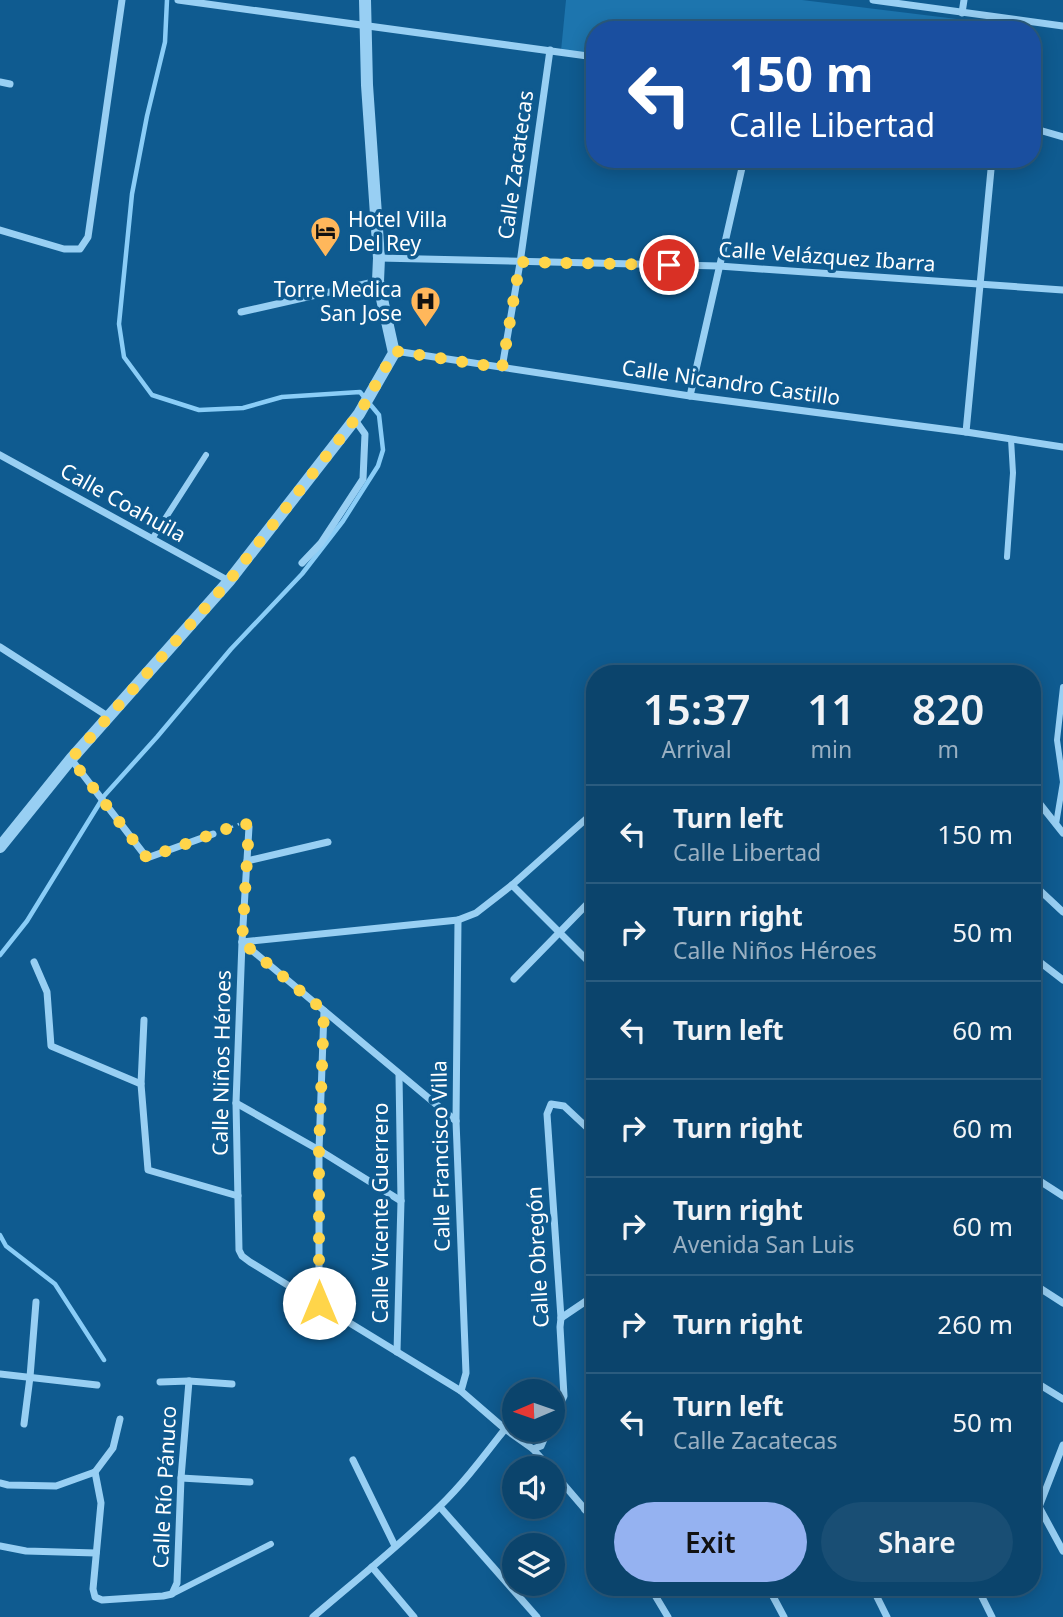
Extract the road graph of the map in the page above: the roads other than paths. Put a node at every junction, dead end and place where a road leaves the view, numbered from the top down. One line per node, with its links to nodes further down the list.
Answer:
1 (122, 0): 20 (street)
2 (178, 0): 6 (street)
3 (365, 0): 10 (street)
4 (873, 0): 7 (street)
5 (964, 0): 7 (street)
6 (187, 1): 10 (street)
7 (962, 13): 8 (street)
8 (1024, 21)
9 (1041, 23): 11 (street)
10 (365, 25): 12 (street); 21 (street)
11 (1063, 26)
12 (550, 50): 13 (street); 22 (street, Calle Zacatecas)
13 (586, 56)
14 (0, 82): 15 (street)
15 (10, 84)
16 (1041, 131): 17 (street)
17 (1063, 137)
18 (742, 168): 23 (street)
19 (991, 168): 25 (street)
20 (0, 230)
21 (379, 258): 22 (street, Calle Velázquez Ibarra); 24 (street)
22 (520, 262): 23 (street, Calle Velázquez Ibarra); 29 (street, Calle Zacatecas)
23 (719, 266): 25 (street, Calle Velázquez Ibarra); 30 (street)
24 (378, 281): 27 (street); 28 (street)
25 (980, 285): 26 (street, Calle Velázquez Ibarra); 32 (street)
26 (1063, 290)
27 (241, 312)
28 (395, 352): 29 (street, Calle Nicandro Castillo); 31 (street)
29 (502, 368): 30 (street, Calle Nicandro Castillo)
30 (690, 396): 32 (street, Calle Nicandro Castillo)
31 (357, 417): 39 (street); 40 (street)
32 (967, 432): 33 (street, Calle Nicandro Castillo)
33 (1011, 439): 34 (street, Calle Nicandro Castillo); 38 (street)
34 (1063, 447)
35 (206, 455): 37 (street)
36 (0, 456): 37 (street, Calle Coahuila)
37 (152, 539): 40 (street, Calle Coahuila)
38 (1007, 557)
39 (302, 563)
40 (229, 581): 43 (street)
41 (0, 647): 43 (street)
42 (1063, 687): 47 (street)
43 (109, 717): 44 (street)
44 (71, 759): 50 (street); 52 (street)
45 (1041, 805): 47 (street)
46 (586, 819): 54 (street)
47 (1056, 824): 49 (street)
48 (249, 827): 53 (street, Calle Niños Héroes)
49 (1063, 833)
50 (213, 834)
51 (328, 842): 53 (street)
52 (0, 847)
53 (247, 861): 60 (street, Calle Niños Héroes)
54 (512, 885): 58 (street); 59 (street)
55 (1041, 891): 57 (street)
56 (586, 905): 59 (street)
57 (1063, 912)
58 (458, 920): 60 (street); 71 (street, Calle Francisco Villa)
59 (559, 933): 61 (street); 64 (street)
60 (242, 942): 66 (street); 70 (street, Calle Niños Héroes)
61 (586, 959)
62 (34, 962): 69 (street)
63 (1041, 963): 65 (street)
64 (514, 979)
65 (1063, 980)
66 (324, 1011): 68 (street); 73 (street)
67 (144, 1020): 69 (street)
68 (399, 1075): 71 (street); 77 (street, Calle Vicente Guerrero)
69 (141, 1084): 75 (street)
70 (236, 1103): 73 (street); 75 (street, Calle Niños Héroes)
71 (456, 1121): 93 (street, Calle Francisco Villa)
72 (586, 1127): 83 (street, Calle Obregón)
73 (319, 1150): 77 (street); 81 (street)
74 (1041, 1183): 76 (street)
75 (237, 1196): 81 (street, Calle Niños Héroes)
76 (1063, 1196)
77 (401, 1201): 84 (street, Calle Vicente Guerrero)
78 (1041, 1289): 82 (street)
79 (586, 1301): 83 (street)
80 (36, 1302): 86 (street)
81 (319, 1303): 84 (street)
82 (1063, 1303)
83 (561, 1318): 87 (street, Calle Obregón)
84 (397, 1352): 93 (street)
85 (0, 1374): 86 (street)
86 (30, 1377): 91 (street); 96 (street)
87 (563, 1379)
88 (189, 1381): 89 (street); 90 (street); 106 (street, Calle Río Pánuco)
89 (160, 1382)
90 (232, 1384)
91 (96, 1385)
92 (1041, 1386): 94 (street)
93 (461, 1391): 97 (street)
94 (1063, 1399)
95 (120, 1419): 105 (street)
96 (24, 1424)
97 (502, 1426)
98 (502, 1433): 111 (street)
99 (523, 1442): 102 (street)
100 (543, 1442): 102 (street)
101 (1063, 1445): 110 (street)
102 (533, 1449): 103 (street)
103 (539, 1456)
104 (354, 1460): 116 (street)
105 (95, 1472): 108 (street); 118 (street)
106 (181, 1478): 107 (street); 120 (street, Calle Río Pánuco)
107 (250, 1482)
108 (0, 1483)
109 (565, 1486): 113 (street)
110 (1041, 1504)
111 (440, 1507): 116 (street); 127 (street)
112 (1041, 1509): 117 (street)
113 (585, 1510)
114 (271, 1544): 120 (street)
115 (0, 1546): 118 (street)
116 (396, 1546): 119 (street)
117 (1063, 1551)
118 (96, 1553): 120 (street)
119 (372, 1567): 125 (street); 126 (street)
120 (172, 1594)
121 (655, 1596): 128 (street)
122 (773, 1596): 129 (street)
123 (876, 1596): 130 (street)
124 (982, 1596): 131 (street)
125 (313, 1617)
126 (414, 1617)
127 (537, 1617)
128 (668, 1617)
129 (784, 1617)
130 (887, 1617)
131 (992, 1617)

